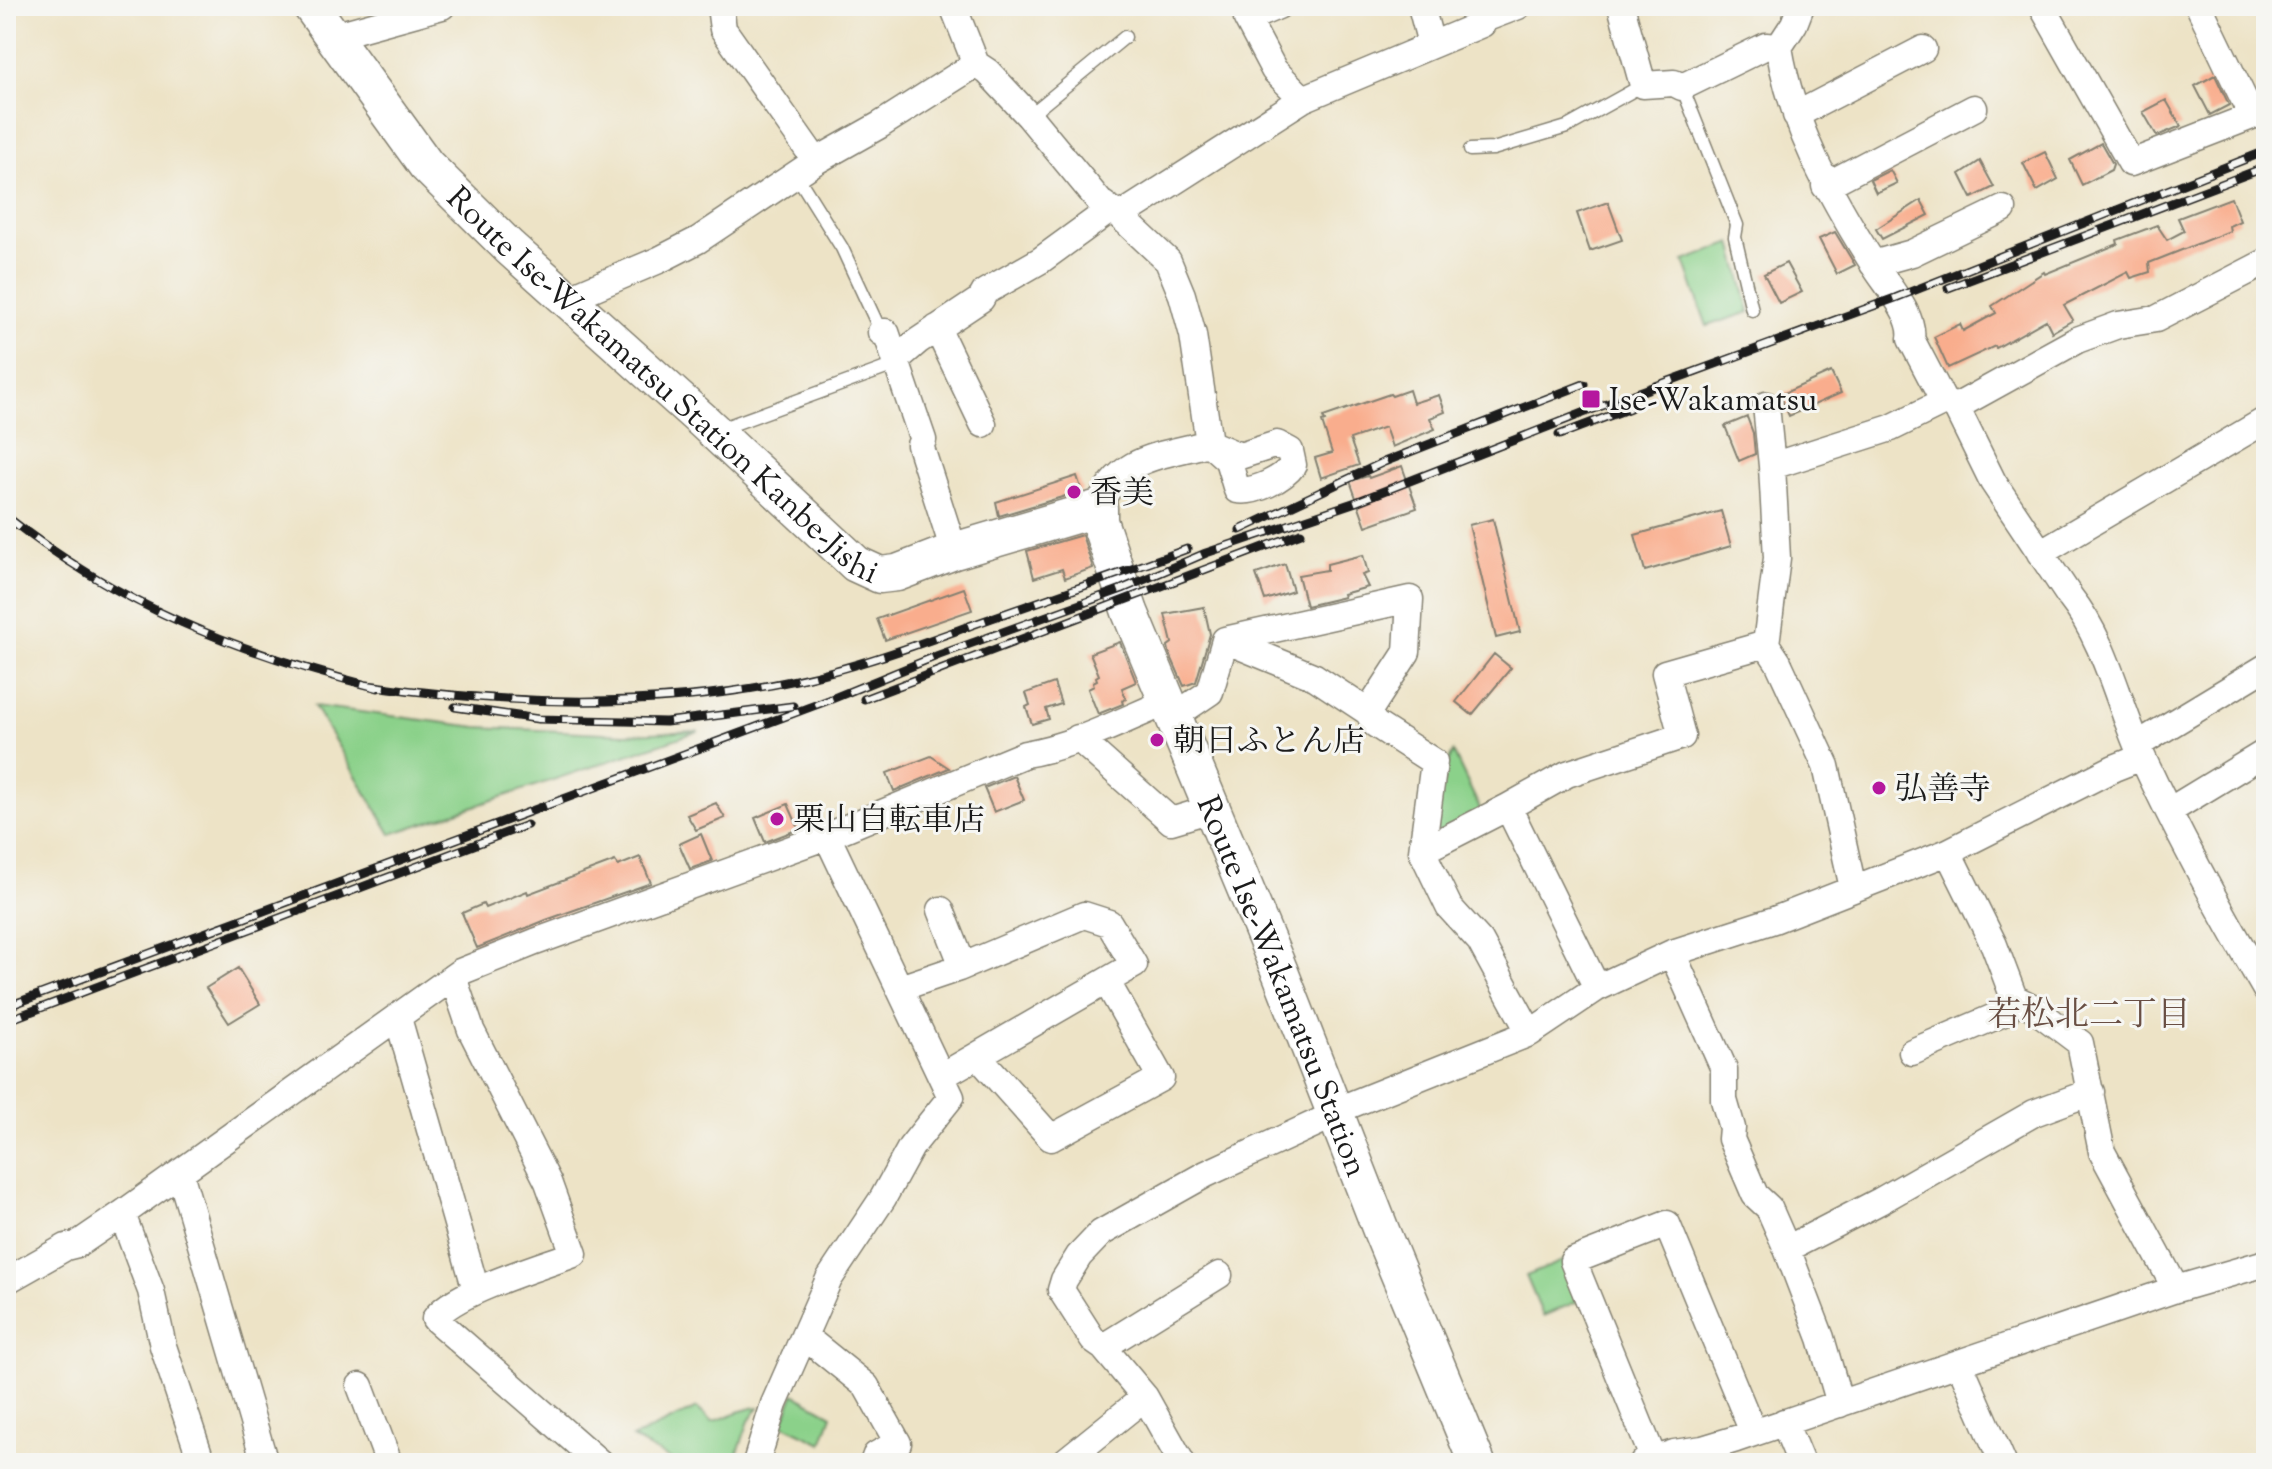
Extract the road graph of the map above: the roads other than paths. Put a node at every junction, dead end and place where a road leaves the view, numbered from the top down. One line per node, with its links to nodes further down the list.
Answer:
1 (311, 6): 12 (main road, Route Ise-Wakamatsu Station Kanbe-Jishi)
2 (442, 6): 12 (street)
3 (720, 6): 25 (street)
4 (953, 6): 17 (street)
5 (1278, 6): 20 (street)
6 (1421, 6): 14 (street)
7 (1518, 6): 14 (street)
8 (1621, 6): 18 (street)
9 (1801, 6): 15 (street)
10 (2042, 6): 11 (street)
11 (2199, 6)
12 (333, 36): 31 (main road, Route Ise-Wakamatsu Station Kanbe-Jishi)
13 (1125, 37): 23 (lane)
14 (1431, 44): 20 (street)
15 (1779, 47): 19 (street); 22 (street)
16 (1923, 49): 22 (street)
17 (976, 64): 23 (street); 25 (street)
18 (1643, 85): 19 (street); 24 (lane)
19 (1682, 87): 32 (lane)
20 (1303, 99): 28 (street)
21 (1974, 108): 26 (street)
22 (1796, 115): 26 (street)
23 (1029, 116): 28 (street)
24 (1470, 150)
25 (806, 168): 31 (street); 34 (lane)
26 (1825, 186): 30 (street)
27 (2003, 209): 30 (street)
28 (1115, 212): 33 (street); 42 (street)
29 (2266, 262): 36 (street)
30 (1873, 264): 36 (street)
31 (567, 299): 40 (main road, Route Ise-Wakamatsu Station Kanbe-Jishi)
32 (1752, 310)
33 (937, 328): 35 (street); 39 (street)
34 (881, 332): 35 (street)
35 (897, 362): 40 (lane); 43 (street)
36 (1950, 404): 41 (street); 44 (street)
37 (1766, 405): 41 (street)
38 (2266, 420): 44 (street)
39 (983, 424)
40 (713, 431): 43 (main road, Route Ise-Wakamatsu Station Kanbe-Jishi)
41 (1772, 466): 46 (street)
42 (1099, 508): 43 (main road, Route Ise-Wakamatsu Station Kanbe-Jishi); 48 (main road, Route Ise-Wakamatsu Station)
43 (954, 551)
44 (2040, 553): 51 (street)
45 (1225, 640): 48 (street); 49 (street); 49 (street)
46 (1766, 644): 53 (street); 59 (street)
47 (2266, 667): 51 (street)
48 (1170, 710): 50 (street); 54 (main road, Route Ise-Wakamatsu Station)
49 (1368, 712): 57 (street)
50 (1078, 738): 54 (street); 56 (street)
51 (2140, 751): 55 (street); 58 (street)
52 (2266, 752): 55 (street)
53 (1508, 807): 57 (street); 66 (street)
54 (1211, 809): 75 (main road, Route Ise-Wakamatsu Station)
55 (2169, 811): 67 (street)
56 (827, 836): 63 (street); 65 (street)
57 (1422, 851): 70 (street)
58 (1948, 852): 59 (street); 68 (street)
59 (1853, 888): 61 (street)
60 (941, 910): 62 (street)
61 (1672, 953): 66 (street); 78 (street)
62 (963, 966): 64 (street); 65 (street)
63 (453, 977): 69 (street); 83 (street)
64 (1107, 982): 72 (street); 72 (street)
65 (900, 988): 73 (street)
66 (1597, 988): 70 (street)
67 (2266, 990)
68 (2014, 998): 71 (street); 74 (street)
69 (398, 1018): 76 (street); 83 (street)
70 (1530, 1033): 75 (street)
71 (1912, 1052)
72 (978, 1056): 73 (street)
73 (942, 1076): 84 (street)
74 (2091, 1092): 78 (street); 82 (street)
75 (1336, 1112): 85 (street); 101 (main road, Route Ise-Wakamatsu Station)
76 (180, 1173): 77 (street); 94 (street)
77 (122, 1214): 81 (street); 93 (street)
78 (1787, 1249): 89 (street)
79 (2266, 1263): 82 (street)
80 (1219, 1275): 85 (street)
81 (6, 1281)
82 (2176, 1289): 86 (street)
83 (476, 1290): 96 (street)
84 (804, 1336): 97 (street); 98 (street)
85 (1103, 1347): 88 (street)
86 (1960, 1364): 89 (street); 103 (street)
87 (360, 1386): 95 (street)
88 (1145, 1397): 99 (street); 100 (street)
89 (1840, 1404): 90 (street)
90 (1784, 1422): 91 (street); 102 (street)
91 (1753, 1432): 92 (street); 92 (street)
92 (1648, 1462)
93 (202, 1463)
94 (265, 1463)
95 (389, 1463)
96 (600, 1463)
97 (756, 1463)
98 (873, 1463)
99 (1063, 1463)
100 (1182, 1463)
101 (1477, 1463)
102 (1801, 1463)
103 (2003, 1463)

